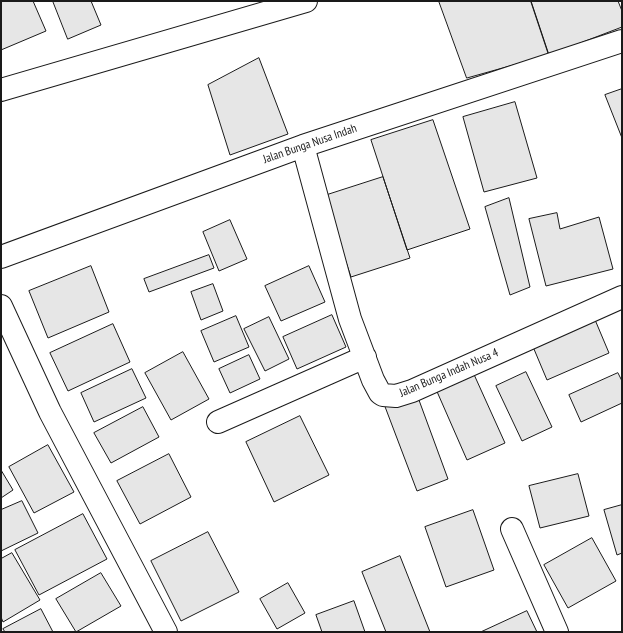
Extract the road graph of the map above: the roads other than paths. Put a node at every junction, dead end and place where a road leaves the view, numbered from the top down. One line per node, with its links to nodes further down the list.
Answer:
1 (306, 1): 3 (street)
2 (622, 41): 4 (street, Jalan Bunga Nusa Indah)
3 (1, 90)
4 (303, 146): 5 (street, Jalan Bunga Nusa Indah); 8 (street, Jalan Bunga Indah Nusa 4)
5 (1, 257)
6 (622, 297): 8 (street, Jalan Bunga Indah Nusa 4)
7 (1, 306): 11 (street)
8 (365, 357): 9 (street)
9 (218, 422)
10 (512, 529): 12 (street)
11 (166, 632)
12 (557, 632)

